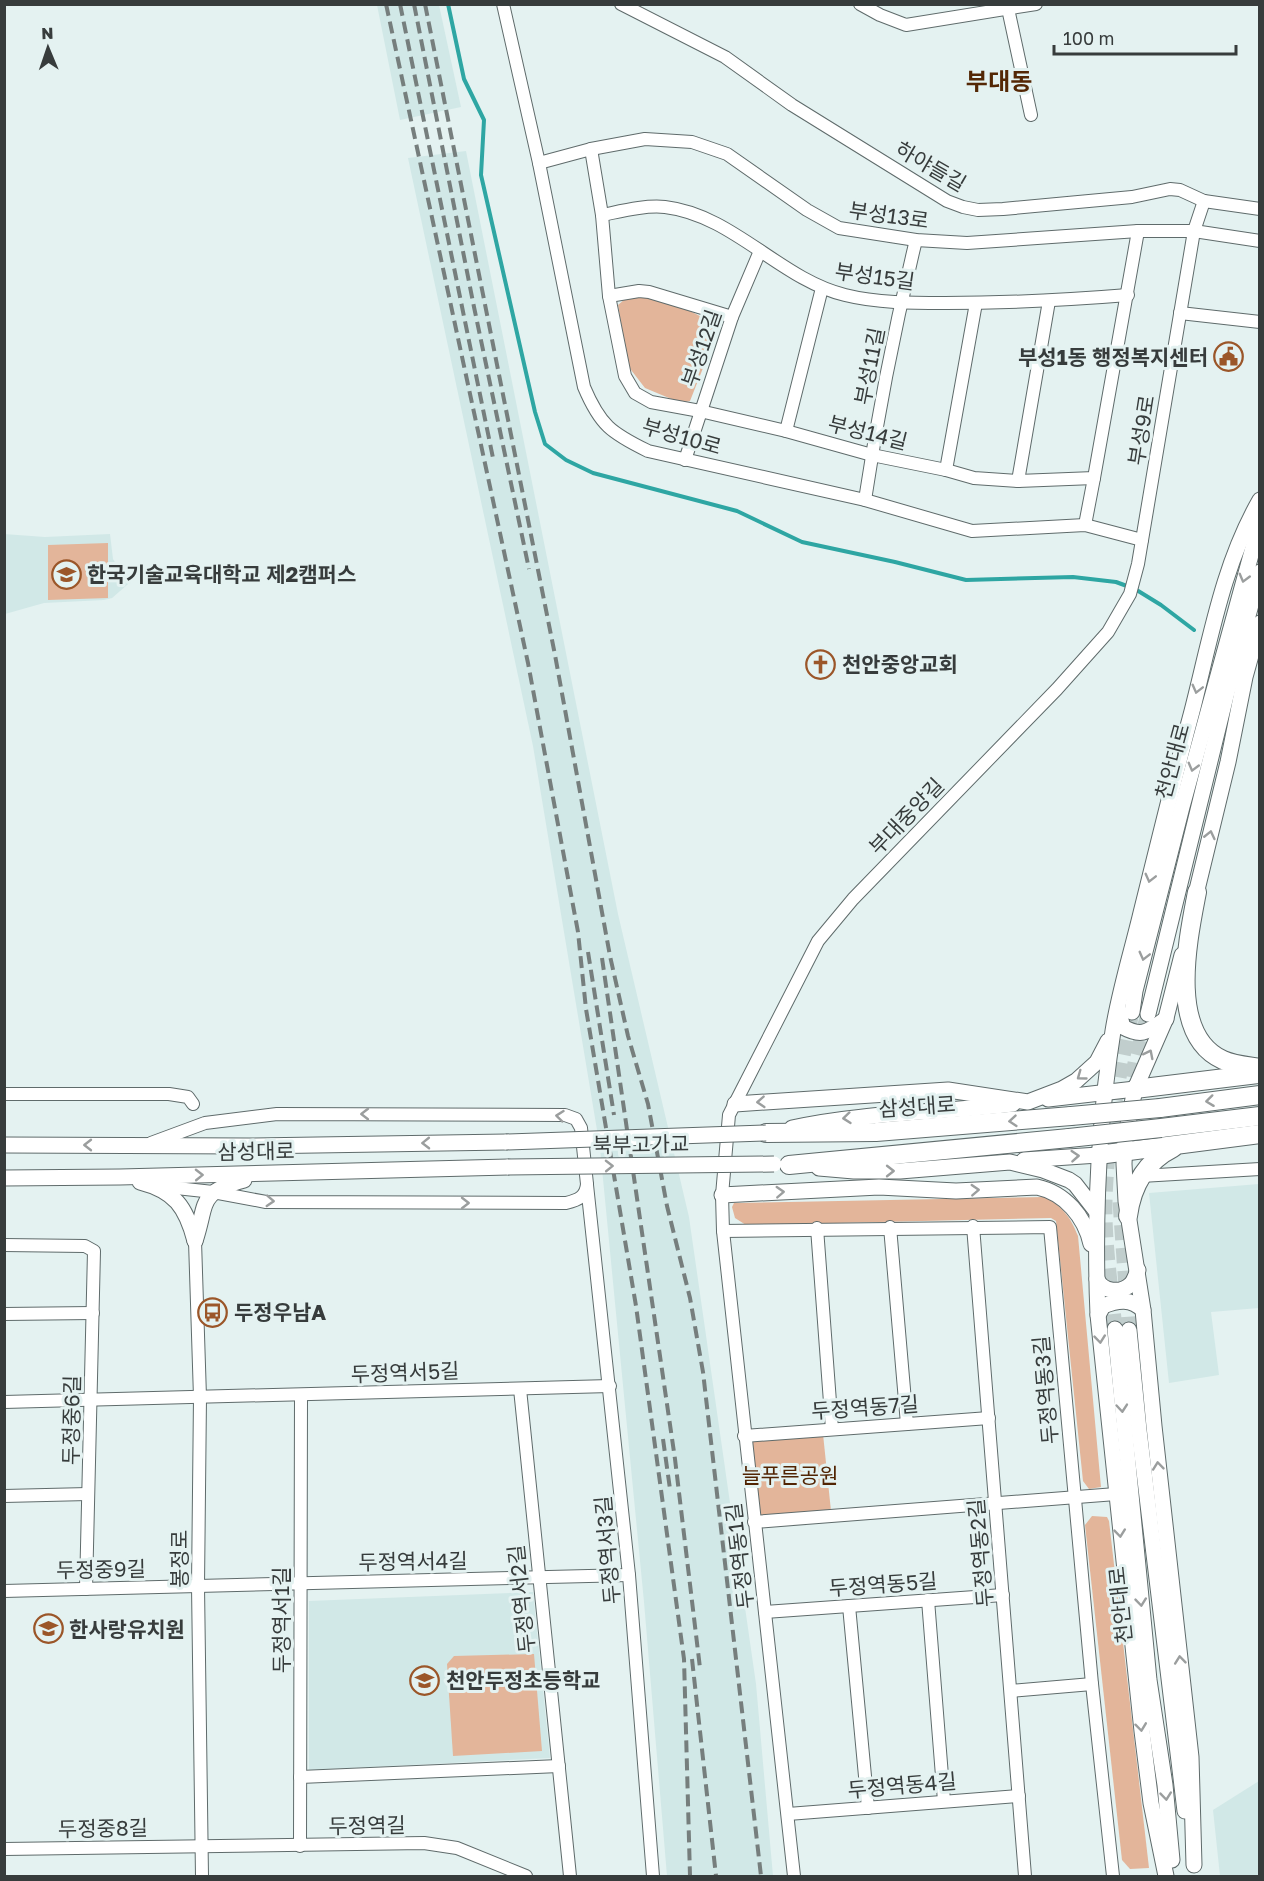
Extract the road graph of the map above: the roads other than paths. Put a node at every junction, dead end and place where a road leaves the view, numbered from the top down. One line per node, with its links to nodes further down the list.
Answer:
1 (503, 4): 8 (street, 부성10로)
2 (621, 4): 9 (street, 하야들길)
3 (860, 4): 5 (street)
4 (1036, 4): 5 (street)
5 (1008, 7): 6 (street)
6 (1031, 115)
7 (591, 149): 8 (street, 부성13로); 11 (street, 부성14길); 14 (street, 부성13로)
8 (540, 164): 29 (street, 부성10로)
9 (1204, 201): 10 (street, 하야들길); 13 (street, 부성9로)
10 (1260, 208)
11 (602, 215): 16 (street, 부성15길); 19 (street, 부성14길)
12 (1138, 231): 13 (street, 부성13로); 14 (street, 부성13로); 18 (street)
13 (1194, 231): 15 (street, 부성13로); 23 (street, 부성9로)
14 (916, 240): 21 (street, 부성11길)
15 (1260, 241)
16 (760, 251): 17 (street, 부성15길); 24 (street, 부성12길)
17 (822, 288): 21 (street, 부성15길); 27 (street)
18 (1128, 295): 20 (street, 부성15길); 31 (street)
19 (609, 296): 24 (street); 26 (street, 부성14길)
20 (1049, 301): 22 (street, 부성15길); 32 (street)
21 (901, 303): 22 (street, 부성15길); 28 (street, 부성11길)
22 (976, 303): 30 (street)
23 (1180, 313): 25 (street); 37 (street, 부성9로)
24 (732, 317): 26 (street, 부성12길)
25 (1260, 322)
26 (700, 411): 27 (street, 부성14길); 29 (street, 부성12길)
27 (786, 431): 28 (street, 부성14길)
28 (872, 455): 30 (street, 부성14길); 33 (street, 부성11길)
29 (685, 460): 33 (street, 부성10로)
30 (946, 470): 32 (street, 부성14길)
31 (1094, 478): 32 (street, 부성14길); 36 (street)
32 (1018, 481)
33 (865, 500): 36 (street, 부성10로)
34 (1260, 500): 42 (main road, one-way to 42)
35 (1260, 522): 42 (main road, 천안대로, one-way to 42)
36 (1085, 525): 37 (street, 부성10로)
37 (1143, 540): 38 (street, 부성9로)
38 (1138, 564): 54 (street, 부대중앙길)
39 (1260, 572): 43 (main road, 천안대로)
40 (1260, 623): 41 (main road, one-way to 40)
41 (1197, 892): 44 (main road); 46 (highway)
42 (1125, 1011): 44 (main road); 45 (main road)
43 (1148, 1014)
44 (1166, 1018): 48 (main road, one-way to 44)
45 (1113, 1029): 49 (main road); 52 (main road, one-way to 52)
46 (1260, 1068)
47 (1260, 1074): 48 (highway)
48 (1135, 1089): 49 (main road); 62 (main road)
49 (1104, 1093): 52 (main road); 63 (main road)
50 (4, 1094): 53 (street)
51 (1260, 1095): 56 (highway, 삼성대로, one-way to 56, bridge)
52 (1028, 1102): 54 (main road, one-way to 54); 56 (main road, 북부고가교, one-way to 56)
53 (193, 1104)
54 (732, 1109): 75 (street, 두정역동1길)
55 (1260, 1116): 65 (highway, bridge)
56 (766, 1133): 58 (main road, 북부고가교, bridge)
57 (1260, 1134): 59 (highway)
58 (506, 1142): 61 (main road, 삼성대로, one-way to 61)
59 (1182, 1144): 62 (highway); 69 (highway)
60 (4, 1145): 61 (main road, 삼성대로, one-way to 60)
61 (147, 1145): 72 (street, 두정역서3길, one-way to 61)
62 (1125, 1151): 63 (highway); 78 (main road)
63 (1098, 1155): 64 (main road, 북부고가교, one-way to 63); 77 (main road)
64 (1010, 1162): 65 (main road, 북부고가교, one-way to 64); 77 (main road)
65 (782, 1165): 66 (main road, 북부고가교, one-way to 65, bridge)
66 (508, 1167): 68 (main road, 삼성대로)
67 (1260, 1169): 69 (street)
68 (265, 1174): 70 (main road, 삼성대로, one-way to 68); 74 (main road)
69 (1141, 1176): 78 (highway)
70 (120, 1177): 71 (main road, 삼성대로); 73 (main road)
71 (4, 1178)
72 (587, 1184): 76 (street); 79 (street, 두정역서3길)
73 (158, 1186): 74 (street); 84 (main road)
74 (213, 1192): 76 (street, one-way to 76); 84 (main road)
75 (722, 1195): 83 (street, 두정역동1길); 86 (main road, one-way to 86)
76 (566, 1203): 79 (street)
77 (1095, 1211): 86 (main road)
78 (1128, 1216): 87 (main road)
79 (592, 1221): 93 (street, 두정역서3길)
80 (974, 1226): 81 (street, 두정역동3길); 99 (street, 두정역동2길); 106 (street, 두정역동3길)
81 (890, 1227): 82 (street, 두정역동3길); 100 (street)
82 (817, 1228): 83 (street, 두정역동3길); 101 (street)
83 (723, 1231): 102 (street, 두정역동1길)
84 (195, 1241): 96 (street, 봉정로)
85 (4, 1245): 90 (street, 두정중6길)
86 (1095, 1260): 88 (main road)
87 (1138, 1270): 88 (main road); 89 (main road)
88 (1097, 1279): 92 (main road)
89 (1143, 1310): 92 (main road); 130 (main road, one-way to 89)
90 (93, 1313): 91 (street); 97 (street, 두정중6길)
91 (4, 1314)
92 (1098, 1315): 104 (main road, one-way to 104)
93 (610, 1386): 94 (street, 두정역서5길); 109 (street, 두정역서3길)
94 (520, 1389): 95 (street, 두정역서5길); 110 (street, 두정역서2길)
95 (301, 1395): 96 (street, 두정역서5길); 111 (street, 두정역서1길)
96 (200, 1397): 97 (street, 두정역서5길); 112 (street, 봉정로)
97 (90, 1400): 98 (street, 두정역서5길); 103 (street, 두정중6길)
98 (4, 1402)
99 (989, 1418): 100 (street, 두정역동7길); 107 (street, 두정역동2길)
100 (907, 1424): 101 (street, 두정역동7길)
101 (832, 1429): 102 (street, 두정역동7길)
102 (744, 1436): 108 (street, 두정역동1길)
103 (88, 1494): 105 (street); 113 (street, 두정중6길)
104 (1116, 1494): 106 (street); 138 (main road, one-way to 138)
105 (4, 1496)
106 (1074, 1497): 107 (street); 119 (street, 두정역동3길)
107 (996, 1503): 108 (street); 115 (street, 두정역동2길)
108 (754, 1522): 118 (street, 두정역동1길)
109 (629, 1575): 110 (street, 두정역서4길); 134 (street, 두정역서3길)
110 (539, 1578): 111 (street, 두정역서4길); 121 (street, 두정역서2길)
111 (300, 1584): 112 (street, 두정역서4길); 122 (street, 두정역서1길)
112 (198, 1586): 113 (street, 두정중9길); 127 (street, 봉정로)
113 (86, 1589): 114 (street, 두정중9길)
114 (4, 1591)
115 (1003, 1595): 116 (street, 두정역동5길); 120 (street, 두정역동2길)
116 (928, 1600): 117 (street, 두정역동5길); 124 (street)
117 (849, 1606): 118 (street, 두정역동5길); 125 (street)
118 (765, 1612): 126 (street, 두정역동1길)
119 (1092, 1684): 120 (street); 137 (street, 두정역동3길)
120 (1011, 1691): 123 (street, 두정역동2길)
121 (558, 1766): 122 (street); 133 (street, 두정역서2길)
122 (300, 1777): 128 (street, 두정역서1길)
123 (1019, 1796): 124 (street, 두정역동4길); 136 (street, 두정역동2길)
124 (944, 1801): 125 (street, 두정역동4길)
125 (868, 1808): 126 (street, 두정역동4길)
126 (788, 1815): 135 (street, 두정역동1길)
127 (202, 1845): 128 (street, 두정역길); 129 (street, 두정중8길); 131 (street, 봉정로)
128 (300, 1846): 132 (street, 두정역길)
129 (4, 1849)
130 (1195, 1871): 139 (main road, 천안대로, one-way to 139)
131 (202, 1876)
132 (526, 1876)
133 (570, 1876)
134 (652, 1876)
135 (794, 1876)
136 (1025, 1876)
137 (1113, 1876)
138 (1166, 1876)
139 (1173, 1876)

